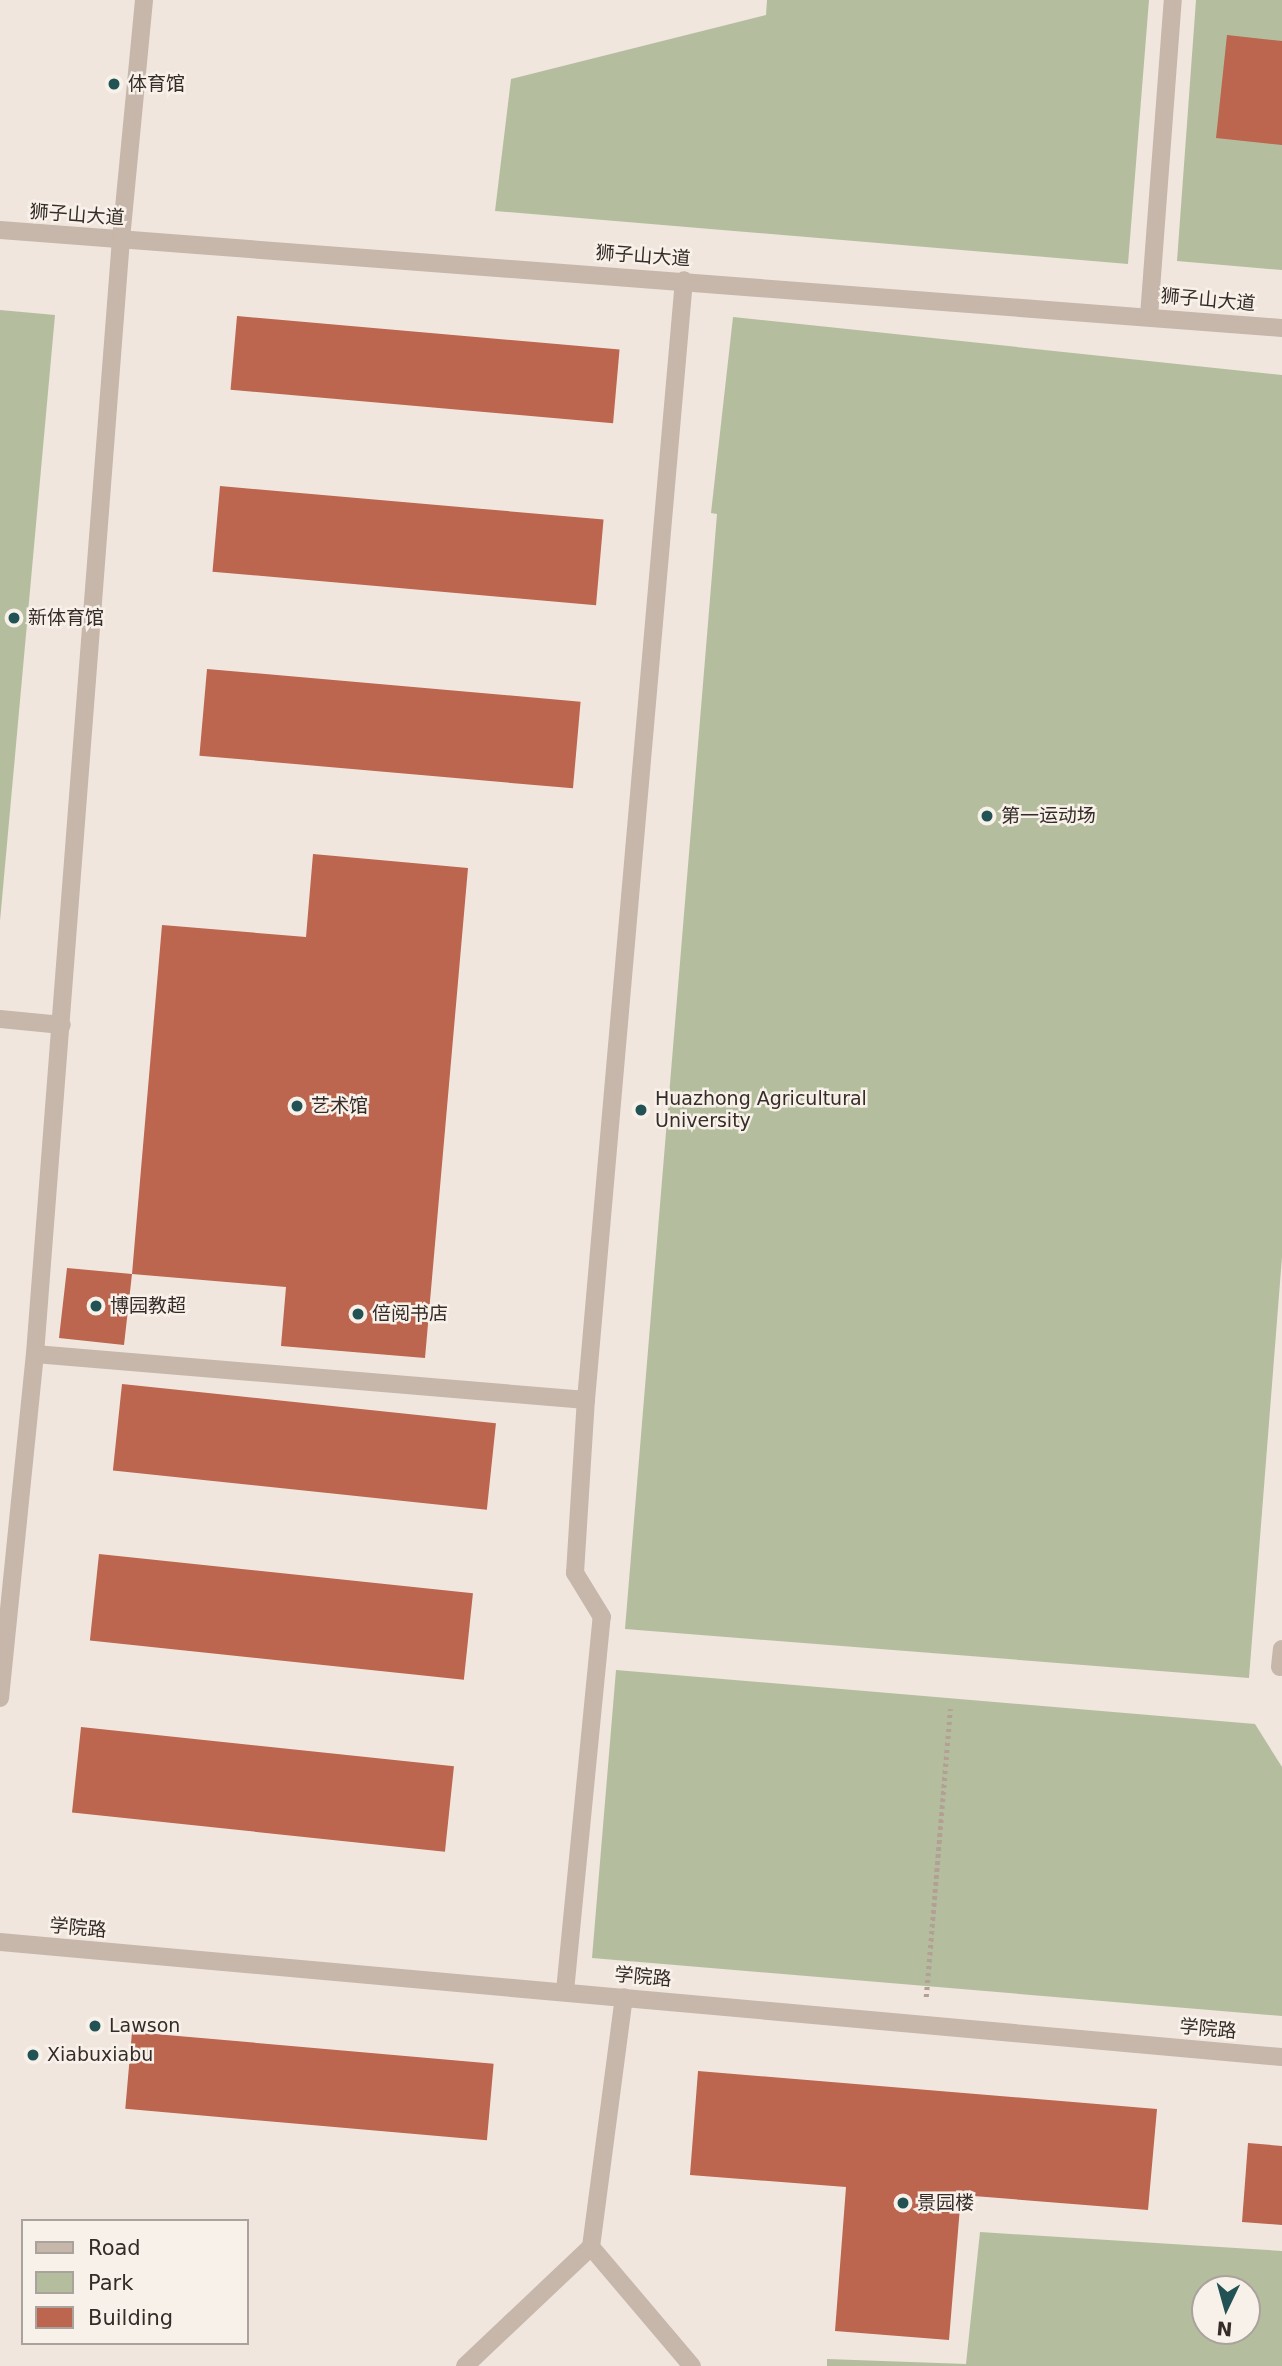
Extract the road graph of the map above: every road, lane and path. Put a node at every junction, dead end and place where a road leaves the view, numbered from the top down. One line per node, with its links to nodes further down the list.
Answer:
1 (144, 0): 4 (street)
2 (1173, 0): 6 (street)
3 (0, 230): 4 (street, 狮子山大道)
4 (121, 239): 5 (street, 狮子山大道); 9 (street)
5 (684, 280): 6 (street, 狮子山大道); 11 (street)
6 (1149, 316): 7 (street, 狮子山大道)
7 (1282, 328)
8 (0, 1019): 9 (street)
9 (62, 1025): 10 (street)
10 (35, 1354): 11 (street); 12 (street)
11 (586, 1400): 15 (street)
12 (0, 1698)
13 (950, 1709): 17 (path)
14 (0, 1942): 15 (street, 学院路)
15 (565, 1991): 16 (street, 学院路)
16 (624, 1997): 17 (street, 学院路); 19 (street)
17 (924, 2024): 18 (street, 学院路)
18 (1282, 2057)
19 (591, 2247): 20 (street); 21 (street)
20 (465, 2366)
21 (692, 2366)

